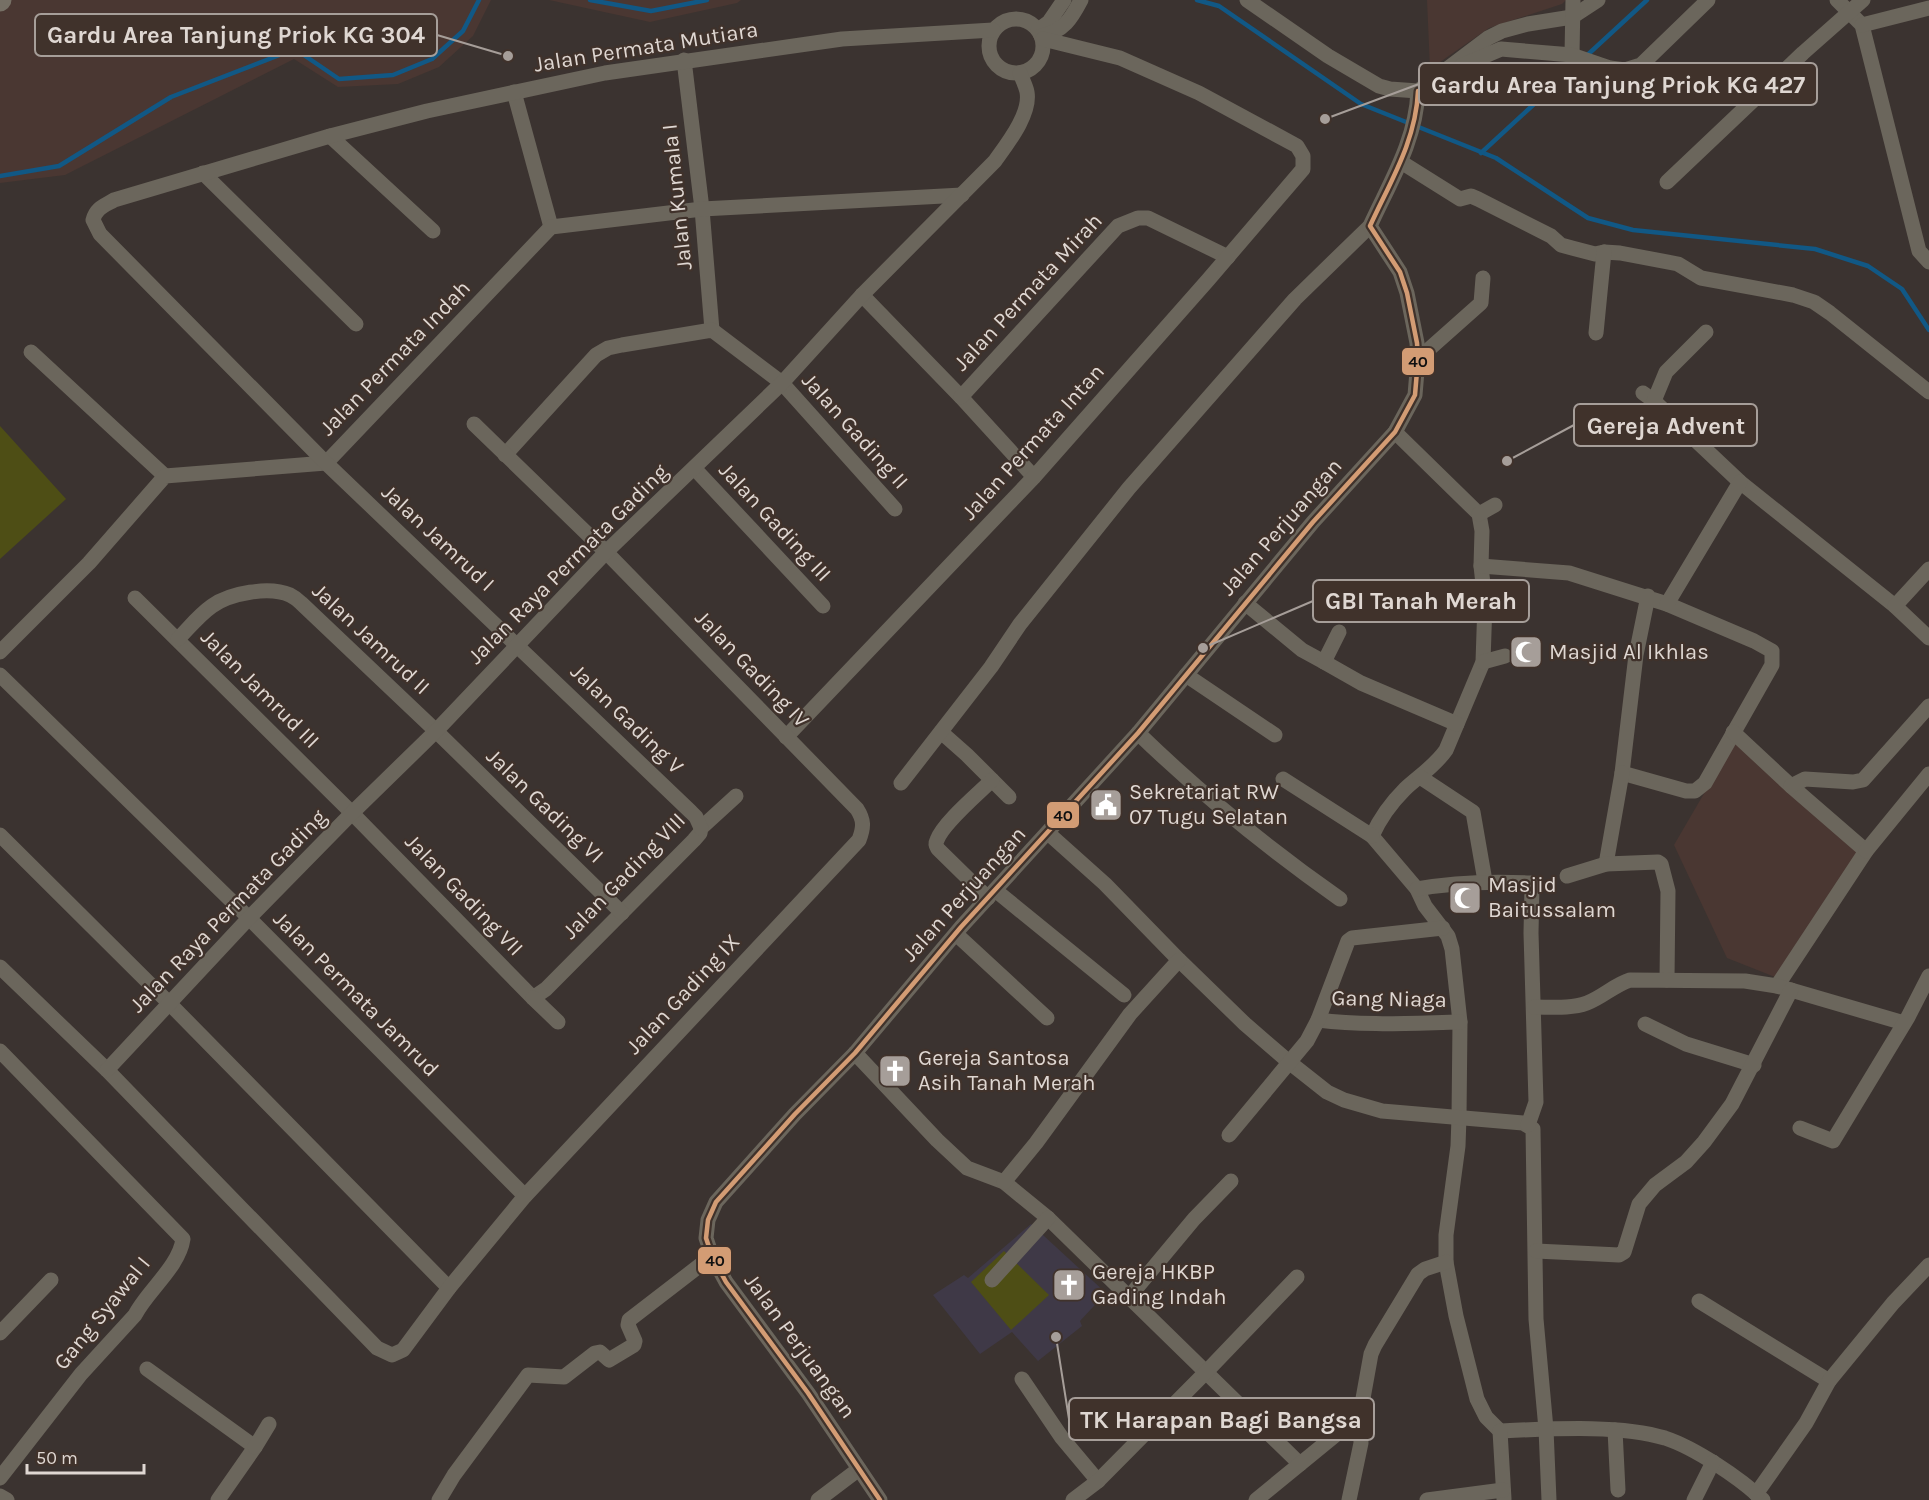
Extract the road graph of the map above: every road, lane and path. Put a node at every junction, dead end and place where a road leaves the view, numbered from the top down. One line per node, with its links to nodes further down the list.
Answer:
1 (1064, 0): 14 (street)
2 (1081, 0): 14 (street)
3 (1248, 0): 19 (street)
4 (1573, 0): 11 (street)
5 (1598, 0): 11 (street)
6 (1708, 0): 15 (street)
7 (1837, 0): 10 (street)
8 (1863, 0): 10 (street)
9 (1929, 8): 12 (street)
10 (1849, 12): 12 (street); 24 (street)
11 (1572, 17): 15 (street); 18 (street)
12 (1862, 25): 33 (street)
13 (993, 30): 14 (street); 16 (street, Jalan Permata Mutiara); 17 (street)
14 (1041, 35): 17 (street); 32 (street, Jalan Permata Intan)
15 (1575, 56): 18 (street)
16 (684, 60): 20 (street, Jalan Permata Mutiara); 26 (street, Jalan Kumala I)
17 (1020, 73): 25 (street, Jalan Raya Permata Gading)
18 (1439, 76): 19 (street)
19 (1418, 91): 22 (street)
20 (514, 92): 21 (street, Jalan Permata Mutiara); 27 (street)
21 (330, 136): 23 (street, Jalan Permata Mutiara); 28 (street)
22 (1401, 162): 29 (street); 31 (street)
23 (203, 173): 30 (street, Jalan Permata Mutiara); 36 (street)
24 (1667, 182)
25 (962, 195): 26 (street); 35 (street, Jalan Raya Permata Gading)
26 (702, 209): 27 (street); 37 (street, Jalan Kumala I)
27 (551, 227): 48 (street, Jalan Permata Indah)
28 (433, 231)
29 (1374, 231): 41 (street, Jalan Perjuangan); 80 (street)
30 (100, 234): 48 (street, Jalan Jamrud I)
31 (1604, 252): 39 (street); 43 (street)
32 (1228, 257): 44 (street, Jalan Permata Mirah); 51 (street, Jalan Permata Intan)
33 (1929, 262)
34 (1483, 278): 41 (street)
35 (862, 295): 42 (street, Jalan Raya Permata Gading); 44 (street)
36 (356, 324)
37 (712, 330): 42 (street, Jalan Gading II); 47 (street)
38 (1706, 332): 52 (street)
39 (1596, 333)
40 (31, 352): 50 (street)
41 (1418, 359): 46 (street, Jalan Perjuangan)
42 (782, 383): 49 (street, Jalan Raya Permata Gading); 54 (street, Jalan Gading II)
43 (1929, 392)
44 (962, 397): 51 (street)
45 (474, 424): 47 (street, Jalan Gading IV)
46 (1395, 432): 55 (street); 62 (street, Jalan Perjuangan)
47 (505, 455): 56 (street, Jalan Gading IV)
48 (326, 464): 50 (street, Jalan Permata Indah); 70 (street, Jalan Jamrud I)
49 (695, 469): 56 (street, Jalan Raya Permata Gading); 64 (street, Jalan Gading III)
50 (165, 476): 71 (street)
51 (1034, 477): 84 (street, Jalan Permata Intan)
52 (1740, 482): 63 (street); 65 (street)
53 (1495, 505): 55 (street)
54 (895, 509)
55 (1479, 514): 57 (street)
56 (606, 552): 70 (street, Jalan Raya Permata Gading); 84 (street, Jalan Gading IV)
57 (1481, 566): 59 (street); 66 (street)
58 (1929, 569): 65 (street)
59 (1648, 596): 63 (street); 85 (street)
60 (135, 598): 69 (street, Jalan Jamrud III)
61 (1429, 600): 66 (street)
62 (1245, 603): 73 (street); 76 (street, Jalan Perjuangan)
63 (1667, 604): 81 (street)
64 (823, 606)
65 (1895, 606): 68 (street)
66 (1484, 612): 74 (street)
67 (1339, 632): 73 (street)
68 (1929, 638)
69 (178, 639): 79 (street, Jalan Jamrud II); 94 (street, Jalan Jamrud III)
70 (518, 645): 79 (street, Jalan Raya Permata Gading); 96 (street, Jalan Gading V)
71 (0, 652)
72 (1505, 656): 74 (street)
73 (1324, 662): 78 (street)
74 (1484, 662): 78 (street)
75 (0, 675): 108 (street, Jalan Permata Jamrud)
76 (1186, 675): 82 (street, Jalan Perjuangan); 83 (street)
77 (1929, 706): 91 (street)
78 (1457, 724): 87 (street)
79 (436, 731): 94 (street, Jalan Raya Permata Gading); 107 (street, Jalan Gading VI)
80 (941, 732): 89 (street); 90 (street)
81 (1733, 732): 85 (street); 91 (street)
82 (1138, 733): 97 (street, Jalan Perjuangan); 106 (street)
83 (1275, 735)
84 (786, 736): 95 (street, Jalan Gading IV)
85 (1622, 773): 101 (street)
86 (1929, 774): 100 (street)
87 (1420, 777): 99 (street); 103 (street)
88 (1283, 779): 99 (street)
89 (992, 780): 93 (street); 105 (street)
90 (901, 783)
91 (1791, 786): 100 (street)
92 (736, 796): 96 (street, Jalan Gading VIII)
93 (1009, 797)
94 (352, 813): 108 (street, Jalan Raya Permata Gading); 116 (street, Jalan Gading VII)
95 (863, 818): 137 (street, Jalan Gading IX)
96 (701, 828): 107 (street, Jalan Gading VIII)
97 (1048, 833): 105 (street, Jalan Perjuangan); 111 (street)
98 (0, 836): 118 (street)
99 (1372, 836): 104 (street)
100 (1866, 851): 115 (street)
101 (1606, 864): 102 (street); 114 (street)
102 (1567, 876)
103 (1485, 881): 104 (street); 119 (street)
104 (1417, 889): 109 (street)
105 (992, 894): 110 (street, Jalan Perjuangan); 117 (street)
106 (1340, 899)
107 (622, 913): 116 (street, Jalan Gading VIII)
108 (249, 918): 118 (street, Jalan Raya Permata Gading); 137 (street, Jalan Permata Jamrud)
109 (1443, 928): 121 (street); 123 (street)
110 (956, 934): 120 (street); 127 (street, Jalan Perjuangan)
111 (1179, 960): 128 (street); 136 (street)
112 (0, 967): 130 (street)
113 (1929, 976): 124 (street)
114 (1667, 980): 115 (street); 119 (street)
115 (1784, 988): 124 (street); 129 (street)
116 (539, 994): 122 (street, Jalan Gading VII)
117 (1124, 995)
118 (170, 1004): 130 (street, Jalan Raya Permata Gading); 146 (street)
119 (1534, 1007): 132 (street)
120 (1047, 1018)
121 (1318, 1020): 123 (street, Gang Niaga); 128 (street)
122 (558, 1022)
123 (1460, 1022): 131 (street)
124 (1904, 1023): 133 (street)
125 (1645, 1024): 129 (street)
126 (0, 1051): 163 (street, Gang Syawal I)
127 (855, 1053): 136 (street); 140 (street, Jalan Perjuangan)
128 (1289, 1062): 131 (street); 134 (street)
129 (1754, 1065): 139 (street)
130 (107, 1070): 146 (street, Jalan Gading IX)
131 (1459, 1117): 132 (street); 141 (street)
132 (1528, 1125): 139 (street)
133 (1800, 1128)
134 (1229, 1135)
135 (1231, 1181): 147 (street)
136 (1004, 1182): 138 (street)
137 (525, 1196): 146 (street, Jalan Gading IX)
138 (1048, 1218): 145 (street); 147 (street)
139 (1536, 1251): 156 (street)
140 (712, 1256): 162 (street, Jalan Perjuangan); 171 (street)
141 (1446, 1262): 154 (street); 158 (street)
142 (1929, 1265): 153 (street)
143 (1297, 1277): 151 (street)
144 (51, 1280): 149 (street)
145 (992, 1280)
146 (449, 1288)
147 (1129, 1297): 151 (street)
148 (1699, 1301): 153 (street)
149 (0, 1333)
150 (147, 1369): 159 (street)
151 (1207, 1371): 161 (street); 164 (street)
152 (1022, 1379): 164 (street)
153 (1829, 1381): 168 (street)
154 (1360, 1415): 161 (street); 176 (street)
155 (269, 1424): 159 (street)
156 (1546, 1429): 157 (street); 158 (street); 178 (street)
157 (1615, 1430): 160 (street); 165 (street)
158 (1500, 1431): 166 (street)
159 (255, 1447): 170 (street)
160 (1713, 1462): 168 (street); 179 (street)
161 (1300, 1464): 175 (street)
162 (859, 1469): 172 (street); 173 (street, Jalan Perjuangan)
163 (0, 1478)
164 (1098, 1481): 174 (street)
165 (1618, 1490)
166 (1503, 1495): 177 (street)
167 (0, 1496): 169 (street)
168 (1760, 1497)
169 (7, 1500)
170 (218, 1500)
171 (439, 1500)
172 (818, 1500)
173 (880, 1500)
174 (1073, 1500)
175 (1256, 1500)
176 (1349, 1500)
177 (1426, 1500)
178 (1549, 1500)
179 (1694, 1500)

